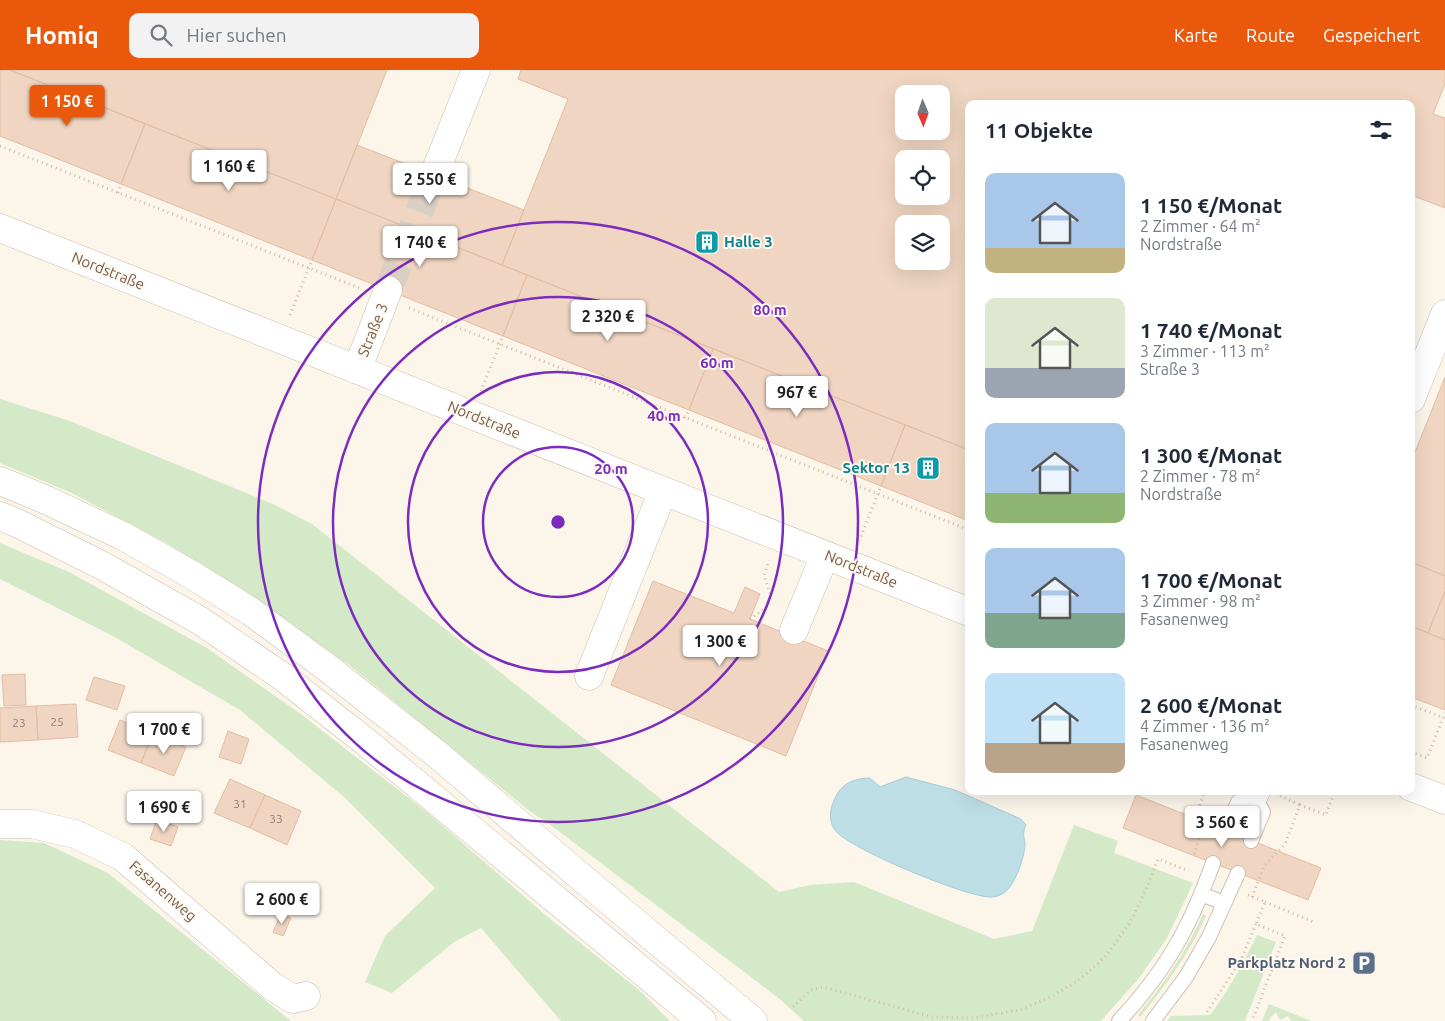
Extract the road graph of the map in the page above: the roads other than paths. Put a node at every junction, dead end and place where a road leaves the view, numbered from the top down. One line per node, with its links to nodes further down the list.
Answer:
1 (476, 70): 2 (street)
2 (434, 175)
3 (0, 228): 6 (street, Nordstraße)
4 (387, 294): 6 (street, Straße 3)
5 (1445, 314): 7 (street)
6 (357, 370): 9 (street, Nordstraße)
7 (1415, 389)
8 (0, 481): 28 (street)
9 (663, 491): 11 (street, Nordstraße); 14 (street)
10 (0, 516): 27 (street)
11 (825, 555): 12 (street, Nordstraße); 13 (street)
12 (965, 610)
13 (794, 630)
14 (588, 676)
15 (1415, 789): 18 (street)
16 (1259, 795): 20 (lane)
17 (1262, 795): 21 (lane)
18 (1445, 800)
19 (0, 824): 26 (street, Fasanenweg)
20 (1226, 831)
21 (1251, 841)
22 (1213, 863): 24 (lane)
23 (1238, 873): 25 (lane)
24 (1201, 894): 25 (lane); 29 (lane)
25 (1224, 903): 30 (lane)
26 (306, 996)
27 (702, 1021)
28 (754, 1021)
29 (1119, 1021)
30 (1152, 1021)

